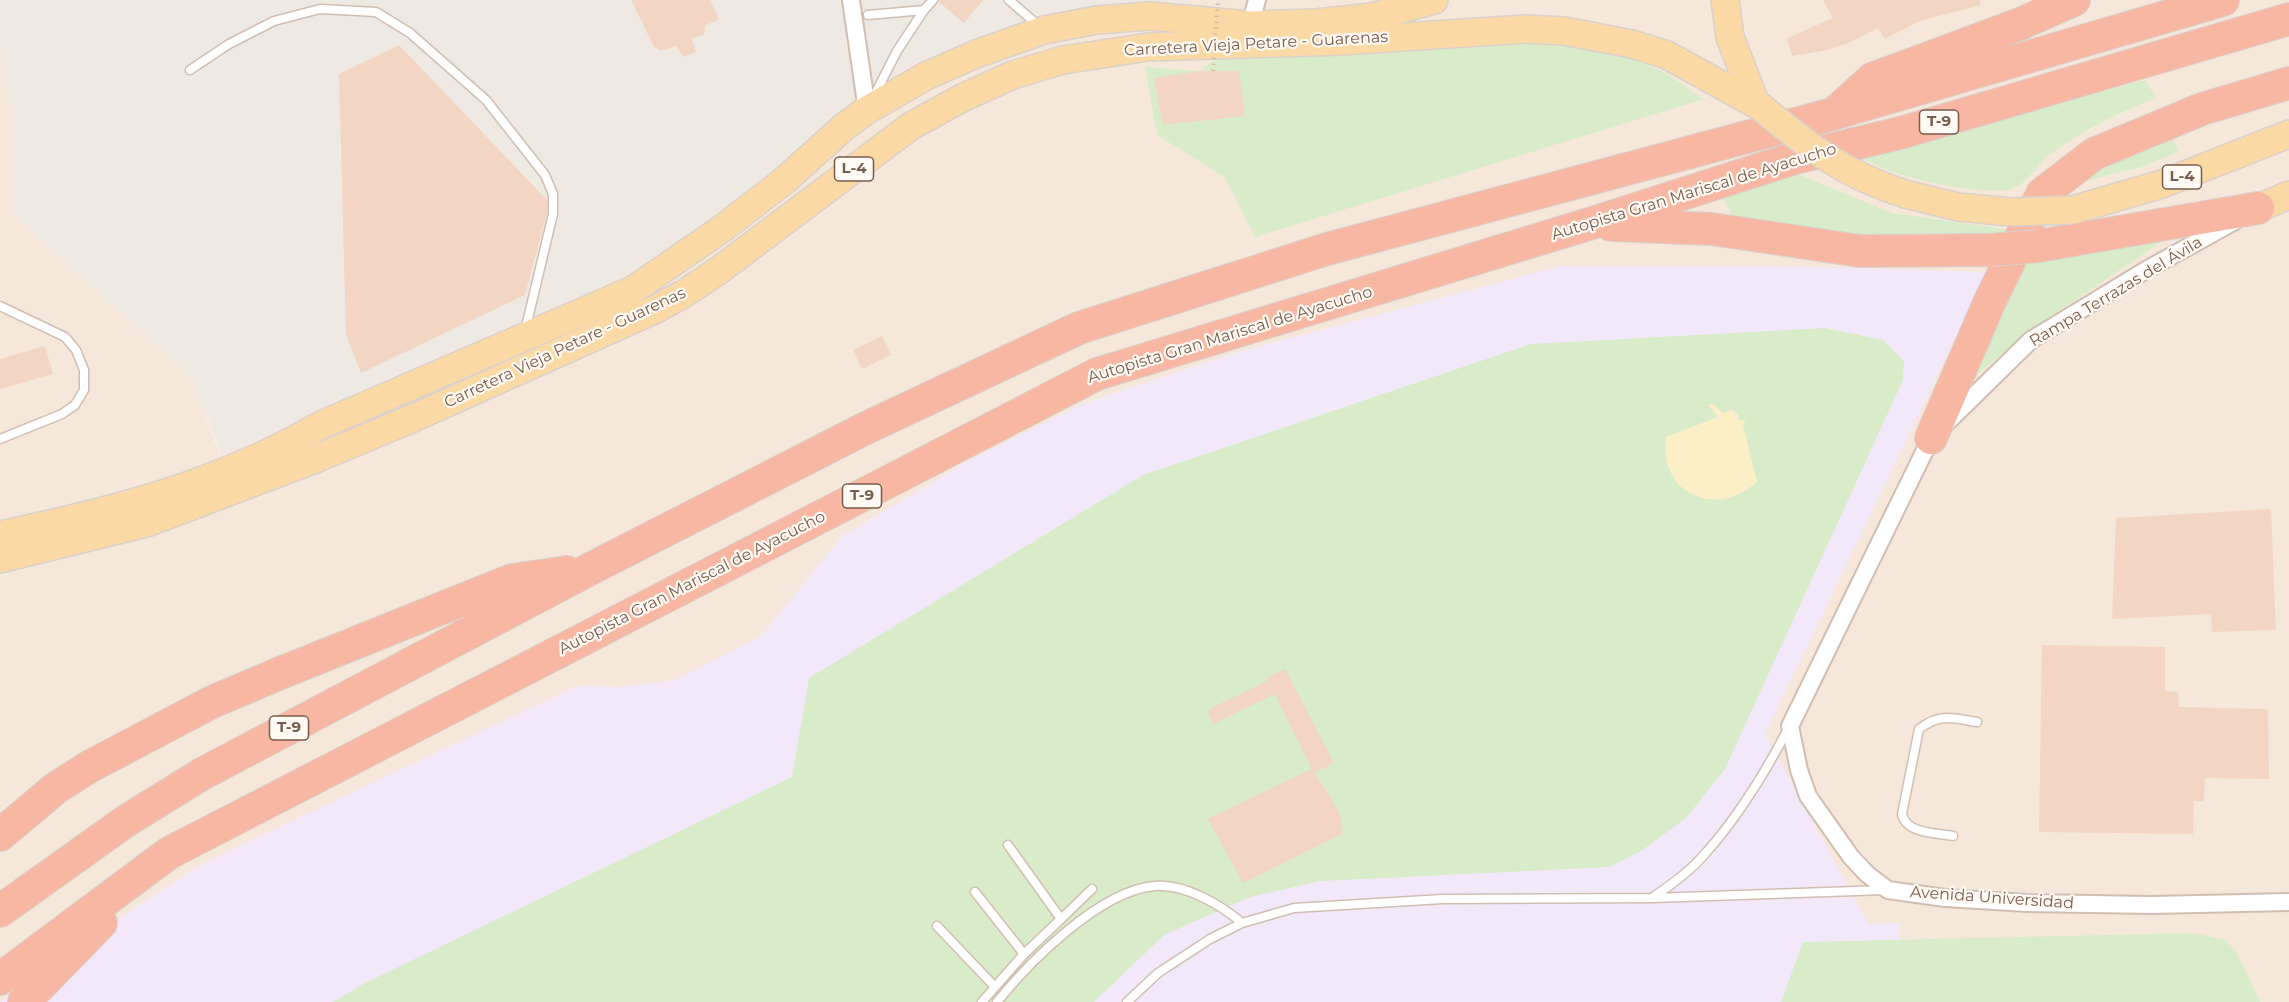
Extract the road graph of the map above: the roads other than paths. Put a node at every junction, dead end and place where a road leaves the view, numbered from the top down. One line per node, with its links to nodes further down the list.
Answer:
1 (851, 0): 16 (street)
2 (933, 0): 8 (lane)
3 (1009, 0): 12 (lane)
4 (1434, 0): 9 (main road, Carretera Vieja Petare - Guarenas / L-4)
5 (1725, 0): 15 (main road, L-4)
6 (2074, 0): 17 (highway)
7 (2223, 0): 17 (highway, Autopista Gran Mariscal de Ayacucho / T-9)
8 (924, 10): 10 (lane); 16 (lane)
9 (1254, 13): 12 (main road, Carretera Vieja Petare - Guarenas / L-4)
10 (868, 15)
11 (2289, 20): 21 (highway, Autopista Gran Mariscal de Ayacucho / T-9)
12 (1044, 30): 16 (main road, Carretera Vieja Petare - Guarenas / L-4)
13 (190, 70): 23 (lane)
14 (2289, 83): 24 (highway)
15 (1758, 105): 18 (main road, L-4, bridge); 27 (main road, Carretera Vieja Petare - Guarenas / L-4)
16 (867, 110): 23 (main road, Carretera Vieja Petare - Guarenas / L-4)
17 (1833, 114): 28 (highway, Autopista Gran Mariscal de Ayacucho / T-9)
18 (2289, 135)
19 (2289, 195): 20 (main road)
20 (2258, 208): 21 (highway, bridge); 24 (street, Rampa Terrazas del Ávila)
21 (1590, 224): 34 (highway, Autopista Gran Mariscal de Ayacucho / T-9)
22 (0, 306): 25 (lane)
23 (523, 337): 26 (main road, Carretera Vieja Petare - Guarenas / L-4)
24 (1931, 438): 30 (street)
25 (0, 439)
26 (0, 534)
27 (0, 559)
28 (592, 568): 31 (highway); 40 (highway, Autopista Gran Mariscal de Ayacucho / T-9)
29 (1977, 722): 32 (lane)
30 (1790, 726): 36 (street, Avenida Universidad); 38 (lane)
31 (0, 835)
32 (1953, 836)
33 (1008, 845): 41 (lane)
34 (169, 853): 45 (highway, Autopista Gran Mariscal de Ayacucho / T-9); 47 (highway)
35 (1092, 890): 41 (lane)
36 (1887, 890): 38 (lane); 39 (street, Avenida Universidad)
37 (975, 892): 44 (lane)
38 (1653, 898): 42 (lane)
39 (2289, 902)
40 (0, 911)
41 (1061, 919): 44 (lane)
42 (1242, 923): 49 (lane); 50 (lane)
43 (937, 926): 46 (lane)
44 (1024, 954): 46 (lane)
45 (0, 979)
46 (995, 987): 48 (lane)
47 (24, 1002)
48 (982, 1002)
49 (997, 1002)
50 (1127, 1002)

